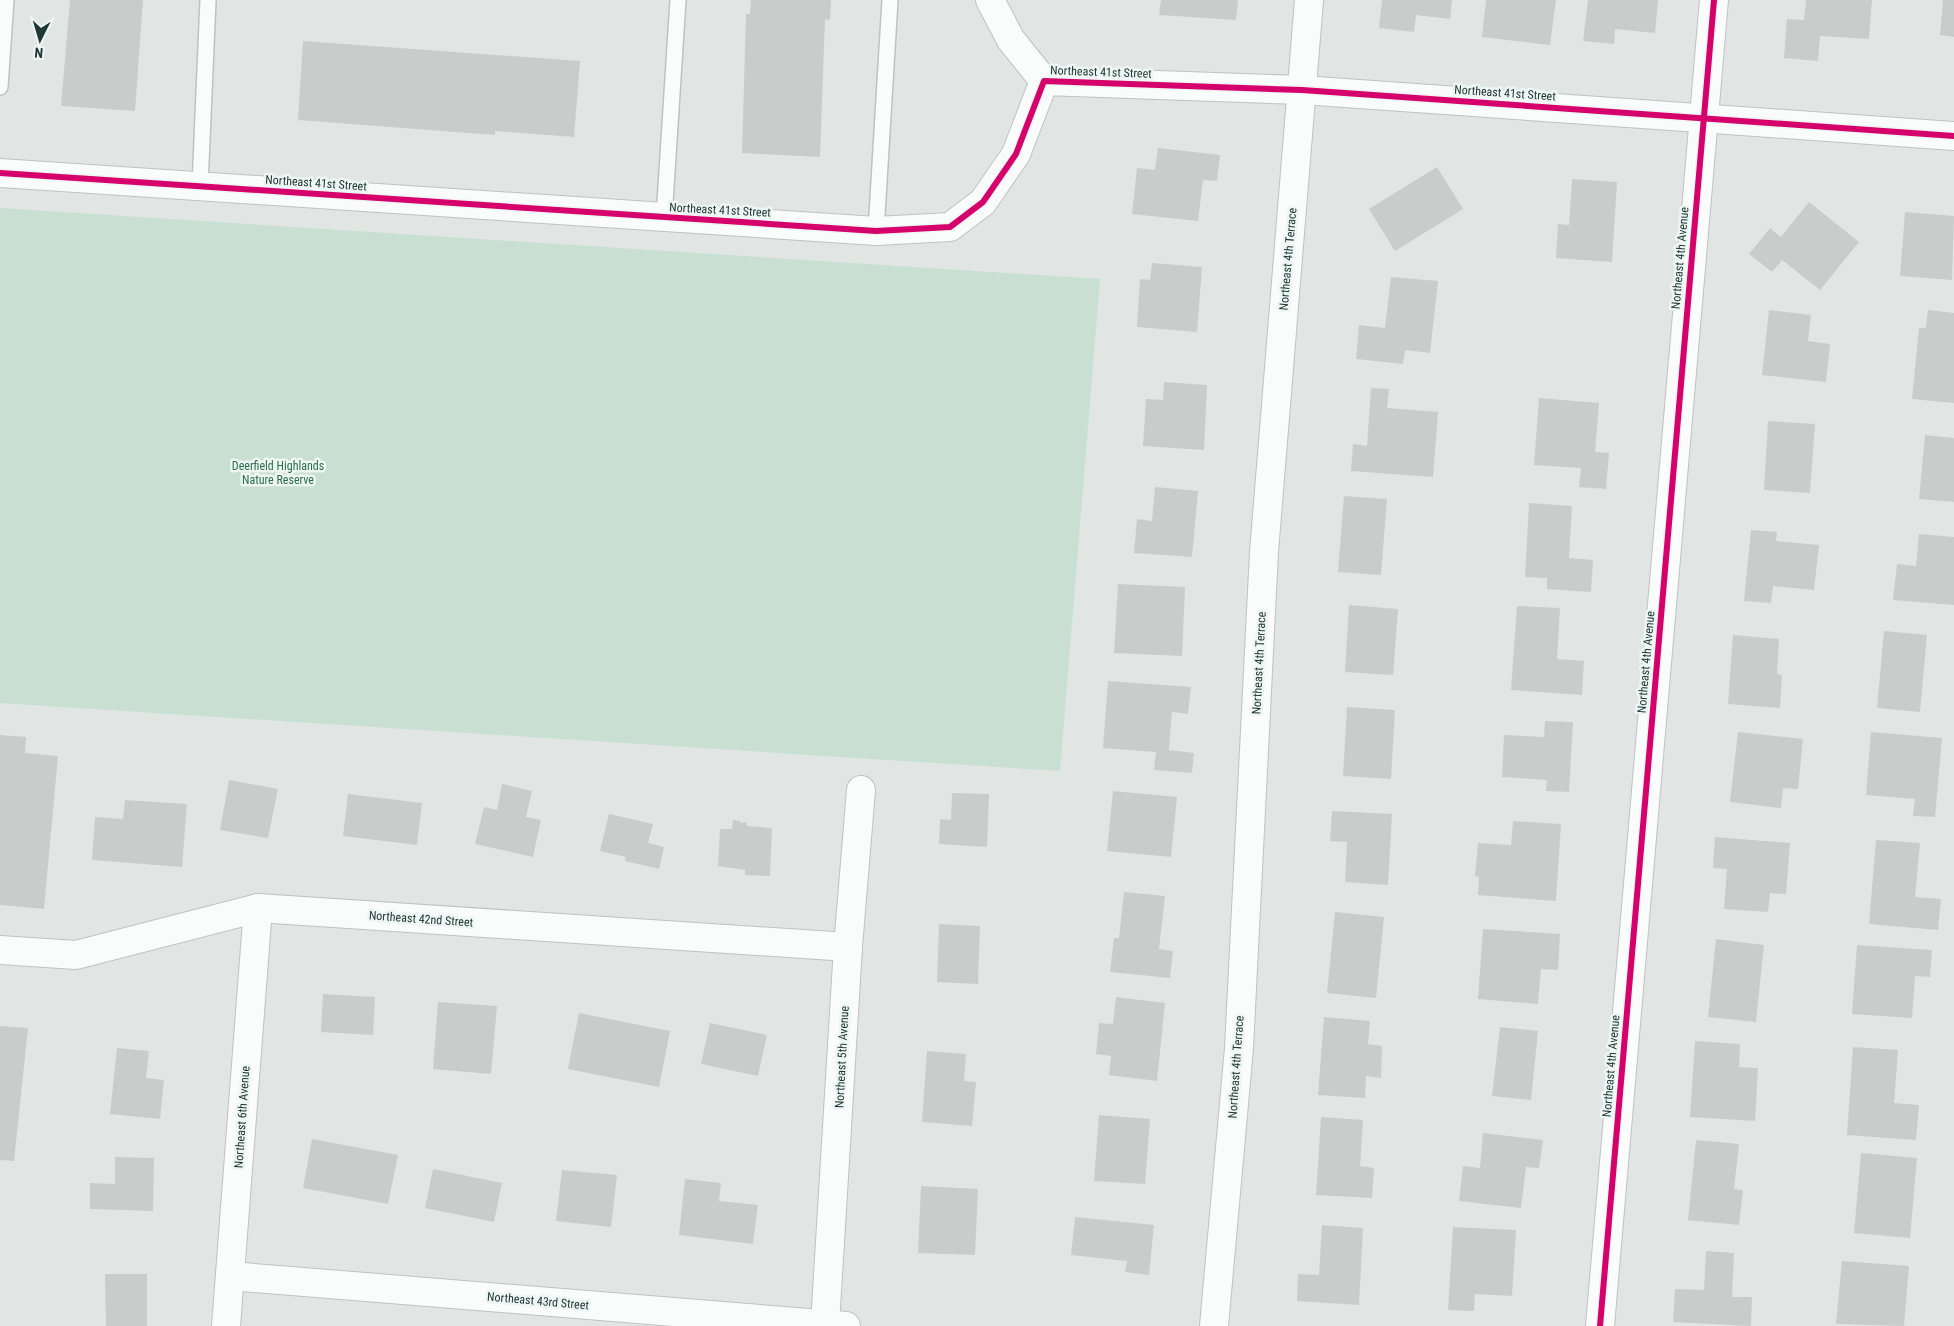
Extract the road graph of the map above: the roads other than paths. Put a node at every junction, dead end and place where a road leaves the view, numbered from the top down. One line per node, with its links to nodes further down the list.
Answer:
1 (6, 0): 9 (lane)
2 (208, 0): 14 (lane)
3 (678, 0): 15 (lane)
4 (890, 0): 16 (lane)
5 (990, 0): 8 (street)
6 (1309, 0): 10 (street, Northeast 4th Terrace)
7 (1714, 0): 11 (street, Northeast 4th Avenue)
8 (1044, 81): 10 (street, Northeast 41st Street); 16 (street, Northeast 41st Street)
9 (0, 87)
10 (1302, 90): 11 (street, Northeast 41st Street); 24 (street, Northeast 4th Terrace)
11 (1704, 117): 12 (street, Northeast 41st Street); 25 (street, Northeast 4th Avenue)
12 (1954, 136)
13 (0, 173): 14 (street, Northeast 41st Street)
14 (200, 186): 15 (street, Northeast 41st Street)
15 (664, 218): 16 (street, Northeast 41st Street)
16 (876, 231)
17 (861, 790): 19 (street, Northeast 5th Avenue)
18 (258, 908): 19 (street, Northeast 42nd Street); 20 (street, Northeast 42nd Street); 21 (street, Northeast 6th Avenue)
19 (848, 947): 22 (street, Northeast 5th Avenue)
20 (0, 950)
21 (230, 1276): 22 (street, Northeast 43rd Street); 23 (street, Northeast 6th Avenue)
22 (835, 1325)
23 (226, 1326)
24 (1214, 1326)
25 (1600, 1326)

